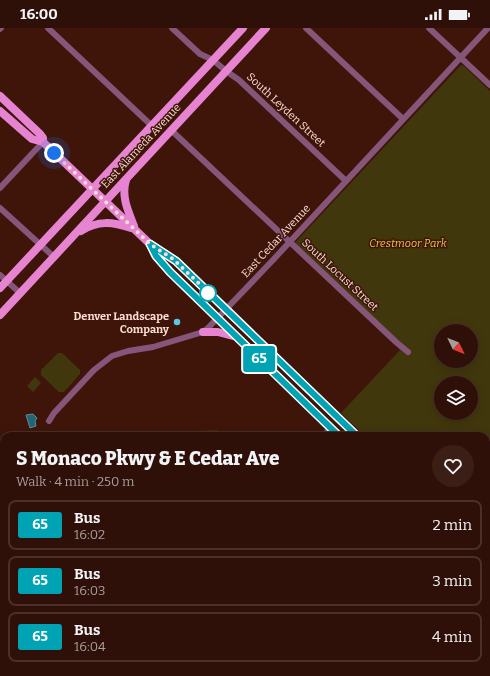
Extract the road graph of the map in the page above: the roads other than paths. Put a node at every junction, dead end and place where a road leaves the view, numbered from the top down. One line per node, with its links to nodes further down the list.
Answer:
1 (48, 28): 15 (street)
2 (172, 28): 9 (street, South Leyden Street)
3 (243, 28): 9 (main road, East Alameda Avenue)
4 (266, 28): 10 (main road, East Alameda Avenue)
5 (306, 28): 14 (street)
6 (429, 28): 8 (street)
7 (488, 28): 8 (street, East Cedar Avenue)
8 (460, 57): 11 (street); 14 (street, East Cedar Avenue)
9 (213, 60): 10 (street, South Leyden Street); 15 (main road, East Alameda Avenue)
10 (226, 71): 16 (main road, East Alameda Avenue); 19 (street, South Leyden Street)
11 (490, 85)
12 (0, 96): 17 (main road)
13 (0, 111): 17 (main road)
14 (403, 119): 19 (street, East Cedar Avenue)
15 (152, 126): 21 (main road, East Alameda Avenue)
16 (170, 130): 18 (main road, East Alameda Avenue); 26 (street, South Locust Street)
17 (43, 142): 20 (street); 21 (main road)
18 (126, 179): 22 (main road, East Alameda Avenue); 24 (main road)
19 (346, 181): 26 (street, East Cedar Avenue)
20 (0, 188)
21 (93, 189): 22 (main road); 28 (main road, East Alameda Avenue)
22 (106, 201): 24 (main road); 25 (main road, East Alameda Avenue)
23 (0, 208): 28 (street)
24 (134, 229): 25 (main road); 27 (main road)
25 (74, 235): 29 (main road, East Alameda Avenue)
26 (289, 242): 34 (street, East Cedar Avenue); 39 (street, South Locust Street)
27 (150, 244): 34 (main road); 36 (main road)
28 (41, 245): 29 (street); 31 (main road, East Alameda Avenue)
29 (54, 257): 33 (main road, East Alameda Avenue)
30 (0, 275): 31 (street)
31 (7, 281): 32 (main road, East Alameda Avenue); 33 (street)
32 (0, 288)
33 (20, 293): 35 (main road, East Alameda Avenue)
34 (226, 309): 36 (street, East Cedar Avenue); 41 (main road)
35 (0, 315)
36 (217, 318): 37 (street, East Cedar Avenue); 38 (main road)
37 (203, 332): 38 (main road); 42 (street, East Cedar Avenue)
38 (236, 337): 40 (main road)
39 (408, 352)
40 (297, 396): 41 (main road); 43 (main road)
41 (335, 415): 47 (main road)
42 (49, 421)
43 (331, 428): 44 (street); 45 (main road); 46 (main road)
44 (327, 432)
45 (335, 432)
46 (345, 432)
47 (353, 432)

